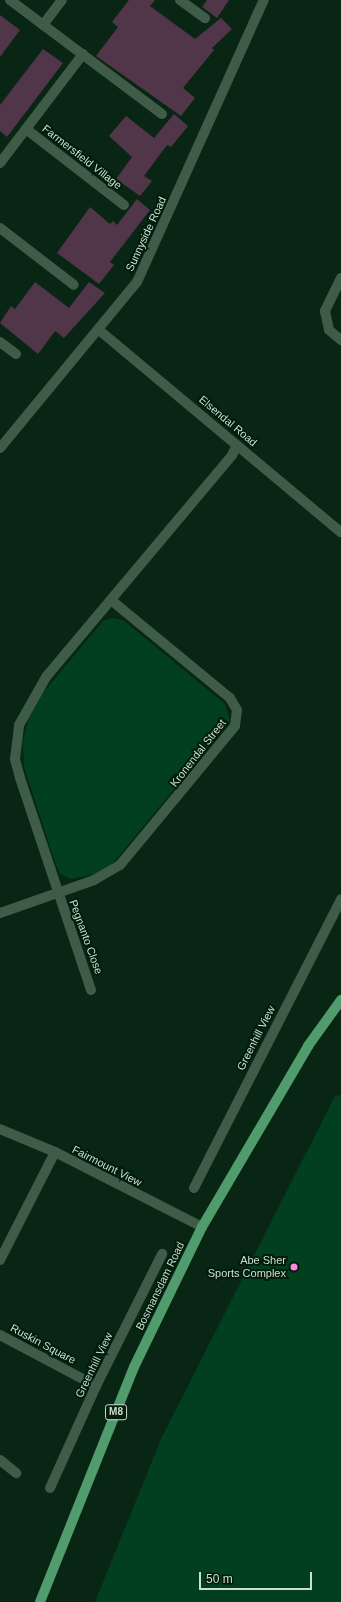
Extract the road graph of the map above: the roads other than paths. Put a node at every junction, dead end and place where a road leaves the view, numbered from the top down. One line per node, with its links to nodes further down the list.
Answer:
1 (10, 0): 6 (street)
2 (62, 0): 6 (street)
3 (180, 0): 5 (street)
4 (264, 0): 15 (street, Sunnyside Road)
5 (205, 18)
6 (43, 25): 7 (street)
7 (83, 54): 8 (street); 9 (street, Farmersfield Village)
8 (162, 114)
9 (26, 129): 10 (street, Farmersfield Village); 11 (street, Farmersfield Village)
10 (0, 164)
11 (124, 205)
12 (0, 228): 14 (street)
13 (341, 278): 16 (street)
14 (74, 284)
15 (99, 330): 19 (street, Elsendal Road); 20 (street, Sunnyside Road)
16 (341, 340)
17 (0, 342): 18 (street)
18 (16, 354)
19 (237, 445): 21 (street, Elsendal Road); 22 (street)
20 (0, 448)
21 (341, 532)
22 (111, 600): 23 (street); 23 (street, Kronendal Street)
23 (57, 893): 25 (street, Kronendal Street); 26 (street, Pegnanto Close)
24 (341, 899): 30 (street, Greenhill View)
25 (0, 913)
26 (91, 990)
27 (341, 1000): 31 (main road, Bosmansdam Road / M8)
28 (0, 1129): 29 (street, Fairmount View)
29 (55, 1152): 31 (street, Fairmount View); 33 (street)
30 (194, 1188)
31 (202, 1227): 39 (main road, Bosmansdam Road / M8)
32 (162, 1254): 35 (street, Greenhill View)
33 (0, 1260)
34 (0, 1335): 35 (street, Ruskin Square)
35 (96, 1386): 38 (street, Greenhill View)
36 (0, 1460): 37 (street)
37 (16, 1473)
38 (50, 1488)
39 (40, 1602)

